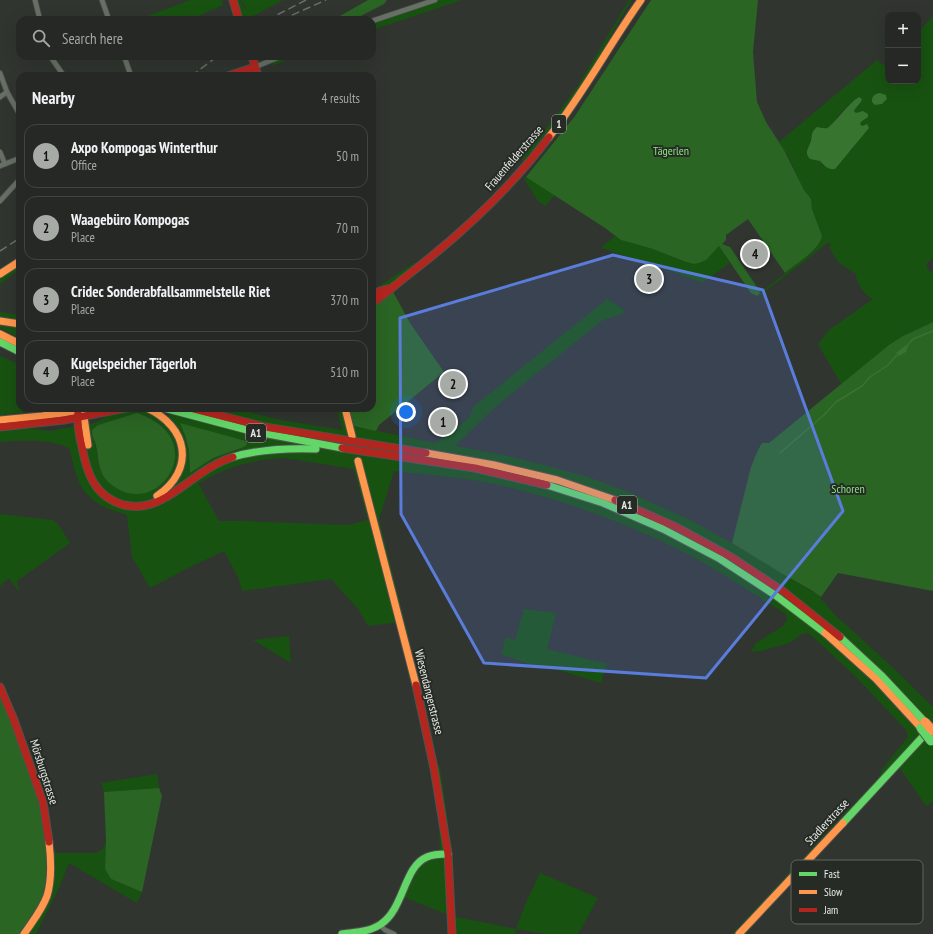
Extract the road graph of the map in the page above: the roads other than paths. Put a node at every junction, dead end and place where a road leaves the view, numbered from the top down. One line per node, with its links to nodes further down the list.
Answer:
1 (35, 0): 6 (street)
2 (102, 0): 7 (street)
3 (233, 0): 8 (main road)
4 (435, 0): 9 (street)
5 (641, 0): 31 (main road, Frauenfelderstrasse / 1)
6 (39, 16)
7 (108, 16)
8 (238, 16)
9 (376, 20)
10 (53, 60): 15 (street)
11 (125, 60): 16 (street)
12 (253, 60): 14 (main road)
13 (272, 60): 14 (street)
14 (255, 67): 17 (main road); 18 (main road)
15 (61, 72)
16 (130, 72)
17 (240, 72)
18 (257, 72)
19 (0, 73): 20 (street)
20 (7, 92): 21 (street); 22 (street)
21 (0, 96)
22 (16, 107)
23 (0, 152): 25 (street)
24 (16, 160): 25 (street)
25 (6, 164): 26 (street)
26 (0, 166)
27 (16, 183): 28 (street)
28 (0, 201)
29 (16, 264): 30 (main road)
30 (0, 274)
31 (391, 288): 32 (main road, Frauenfelderstrasse / 1); 33 (main road, Frauenfelderstrasse / 1)
32 (376, 294)
33 (376, 300)
34 (0, 321): 35 (main road)
35 (16, 323)
36 (0, 334): 38 (main road)
37 (0, 342): 39 (main road)
38 (16, 342)
39 (16, 350)
40 (87, 412): 46 (main road)
41 (100, 412): 46 (main road)
42 (154, 412): 46 (main road)
43 (177, 412): 50 (main road, A1)
44 (204, 412): 53 (main road, A1)
45 (346, 412): 49 (main road)
46 (80, 415): 47 (main road); 48 (main road); 50 (main road)
47 (0, 420)
48 (0, 427)
49 (352, 436)
50 (350, 450): 53 (main road, A1)
51 (358, 461): 55 (main road, Wiesendangerstrasse)
52 (0, 687): 59 (main road, Mörsburgstrasse)
53 (926, 725): 54 (main road, A1, bridge); 56 (main road, Stadlerstrasse)
54 (932, 738)
55 (448, 854): 58 (main road); 62 (main road, Wiesendangerstrasse)
56 (805, 860)
57 (791, 876): 63 (main road, Stadlerstrasse)
58 (380, 925): 60 (main road); 61 (street)
59 (24, 934)
60 (342, 934)
61 (394, 934)
62 (452, 934)
63 (739, 934)

